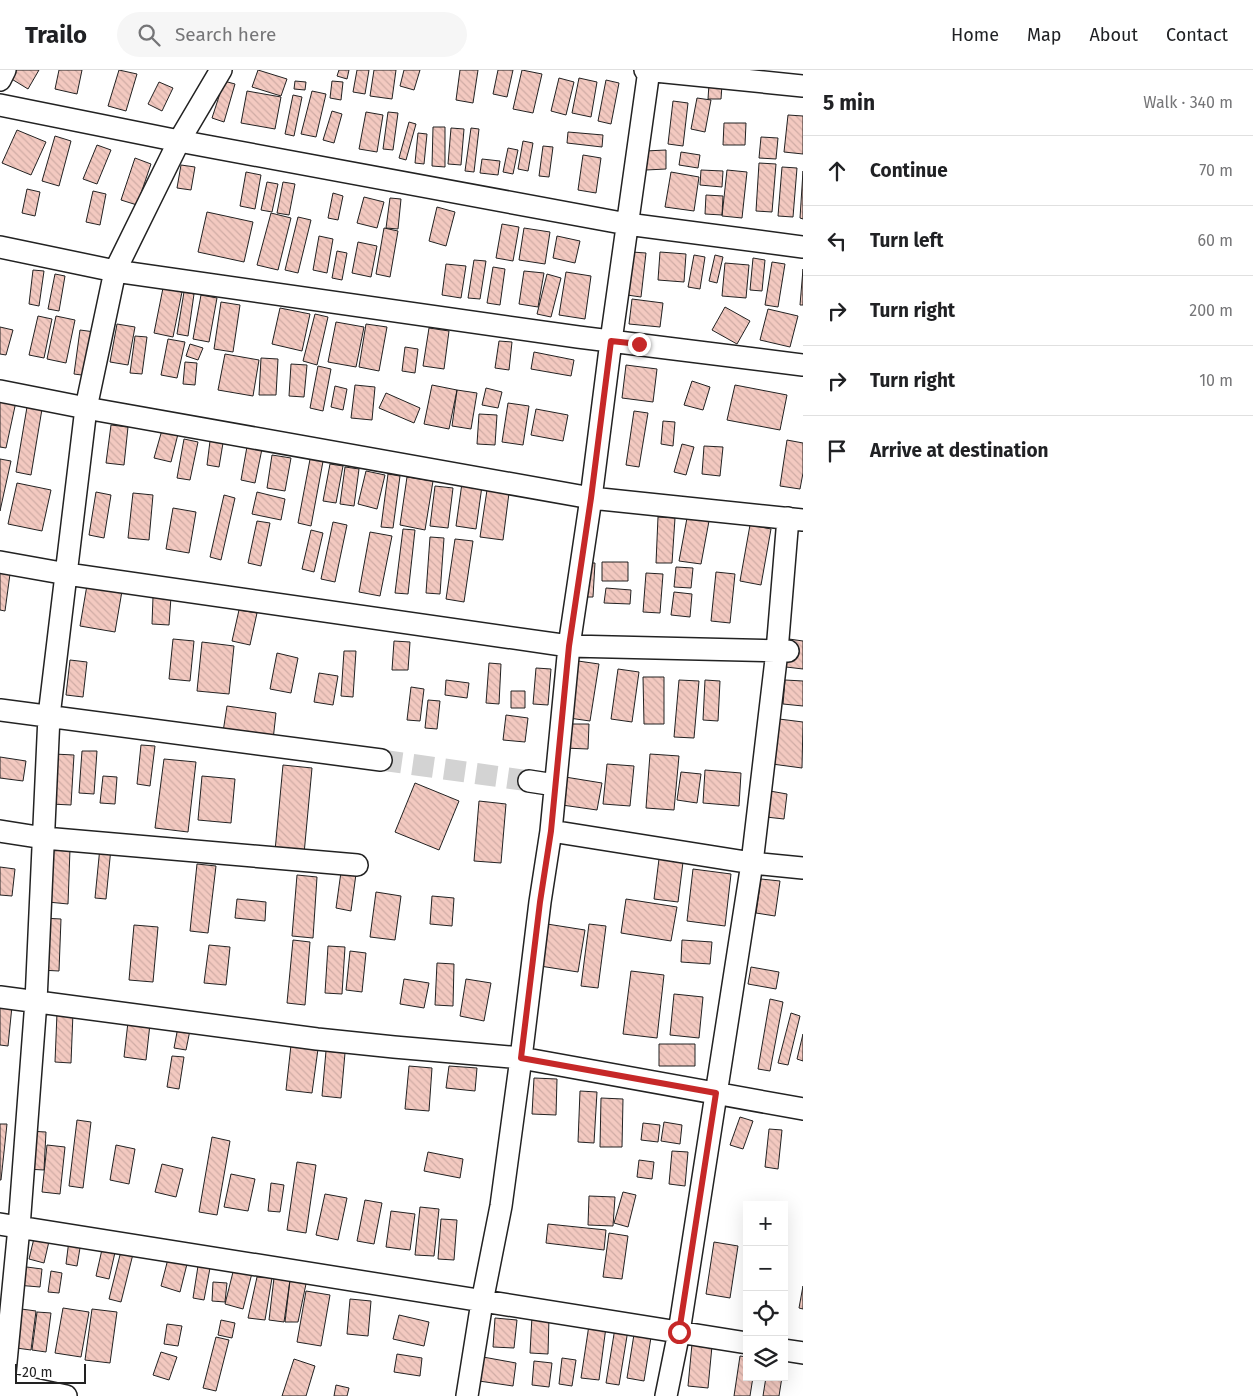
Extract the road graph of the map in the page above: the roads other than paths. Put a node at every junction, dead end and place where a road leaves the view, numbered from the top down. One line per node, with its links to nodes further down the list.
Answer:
1 (6, 70): 5 (street)
2 (221, 70): 8 (street)
3 (645, 70): 4 (street)
4 (649, 70): 6 (street); 9 (street)
5 (0, 80)
6 (803, 86)
7 (0, 105): 8 (street)
8 (178, 141): 9 (street); 12 (street)
9 (627, 224): 11 (street); 13 (street)
10 (0, 247): 12 (street)
11 (803, 247)
12 (115, 271): 13 (street); 16 (street)
13 (611, 341): 14 (street); 17 (street)
14 (803, 365)
15 (0, 391): 16 (street)
16 (86, 408): 17 (street); 20 (street)
17 (591, 498): 18 (street); 21 (street)
18 (795, 519): 22 (street)
19 (0, 562): 20 (street)
20 (67, 574): 21 (street); 24 (street)
21 (569, 646): 22 (street); 27 (street)
22 (782, 651): 31 (street)
23 (0, 710): 24 (street)
24 (49, 716): 25 (street); 30 (street)
25 (381, 760)
26 (529, 781): 27 (street)
27 (555, 785): 29 (street)
28 (0, 831): 30 (street)
29 (551, 831): 31 (street); 36 (street)
30 (44, 838): 32 (street); 35 (street)
31 (752, 863): 33 (street); 37 (street)
32 (357, 865)
33 (803, 868)
34 (0, 997): 35 (street)
35 (36, 1001): 36 (street); 39 (street)
36 (521, 1058): 37 (street); 40 (street)
37 (716, 1093): 38 (street); 41 (street)
38 (803, 1108)
39 (9, 1225): 40 (street); 45 (street)
40 (482, 1302): 41 (street); 47 (street)
41 (679, 1332): 42 (street); 48 (street)
42 (743, 1343)
43 (788, 1351): 44 (street)
44 (803, 1353)
45 (1, 1387): 46 (street)
46 (66, 1396)
47 (467, 1396)
48 (666, 1396)

